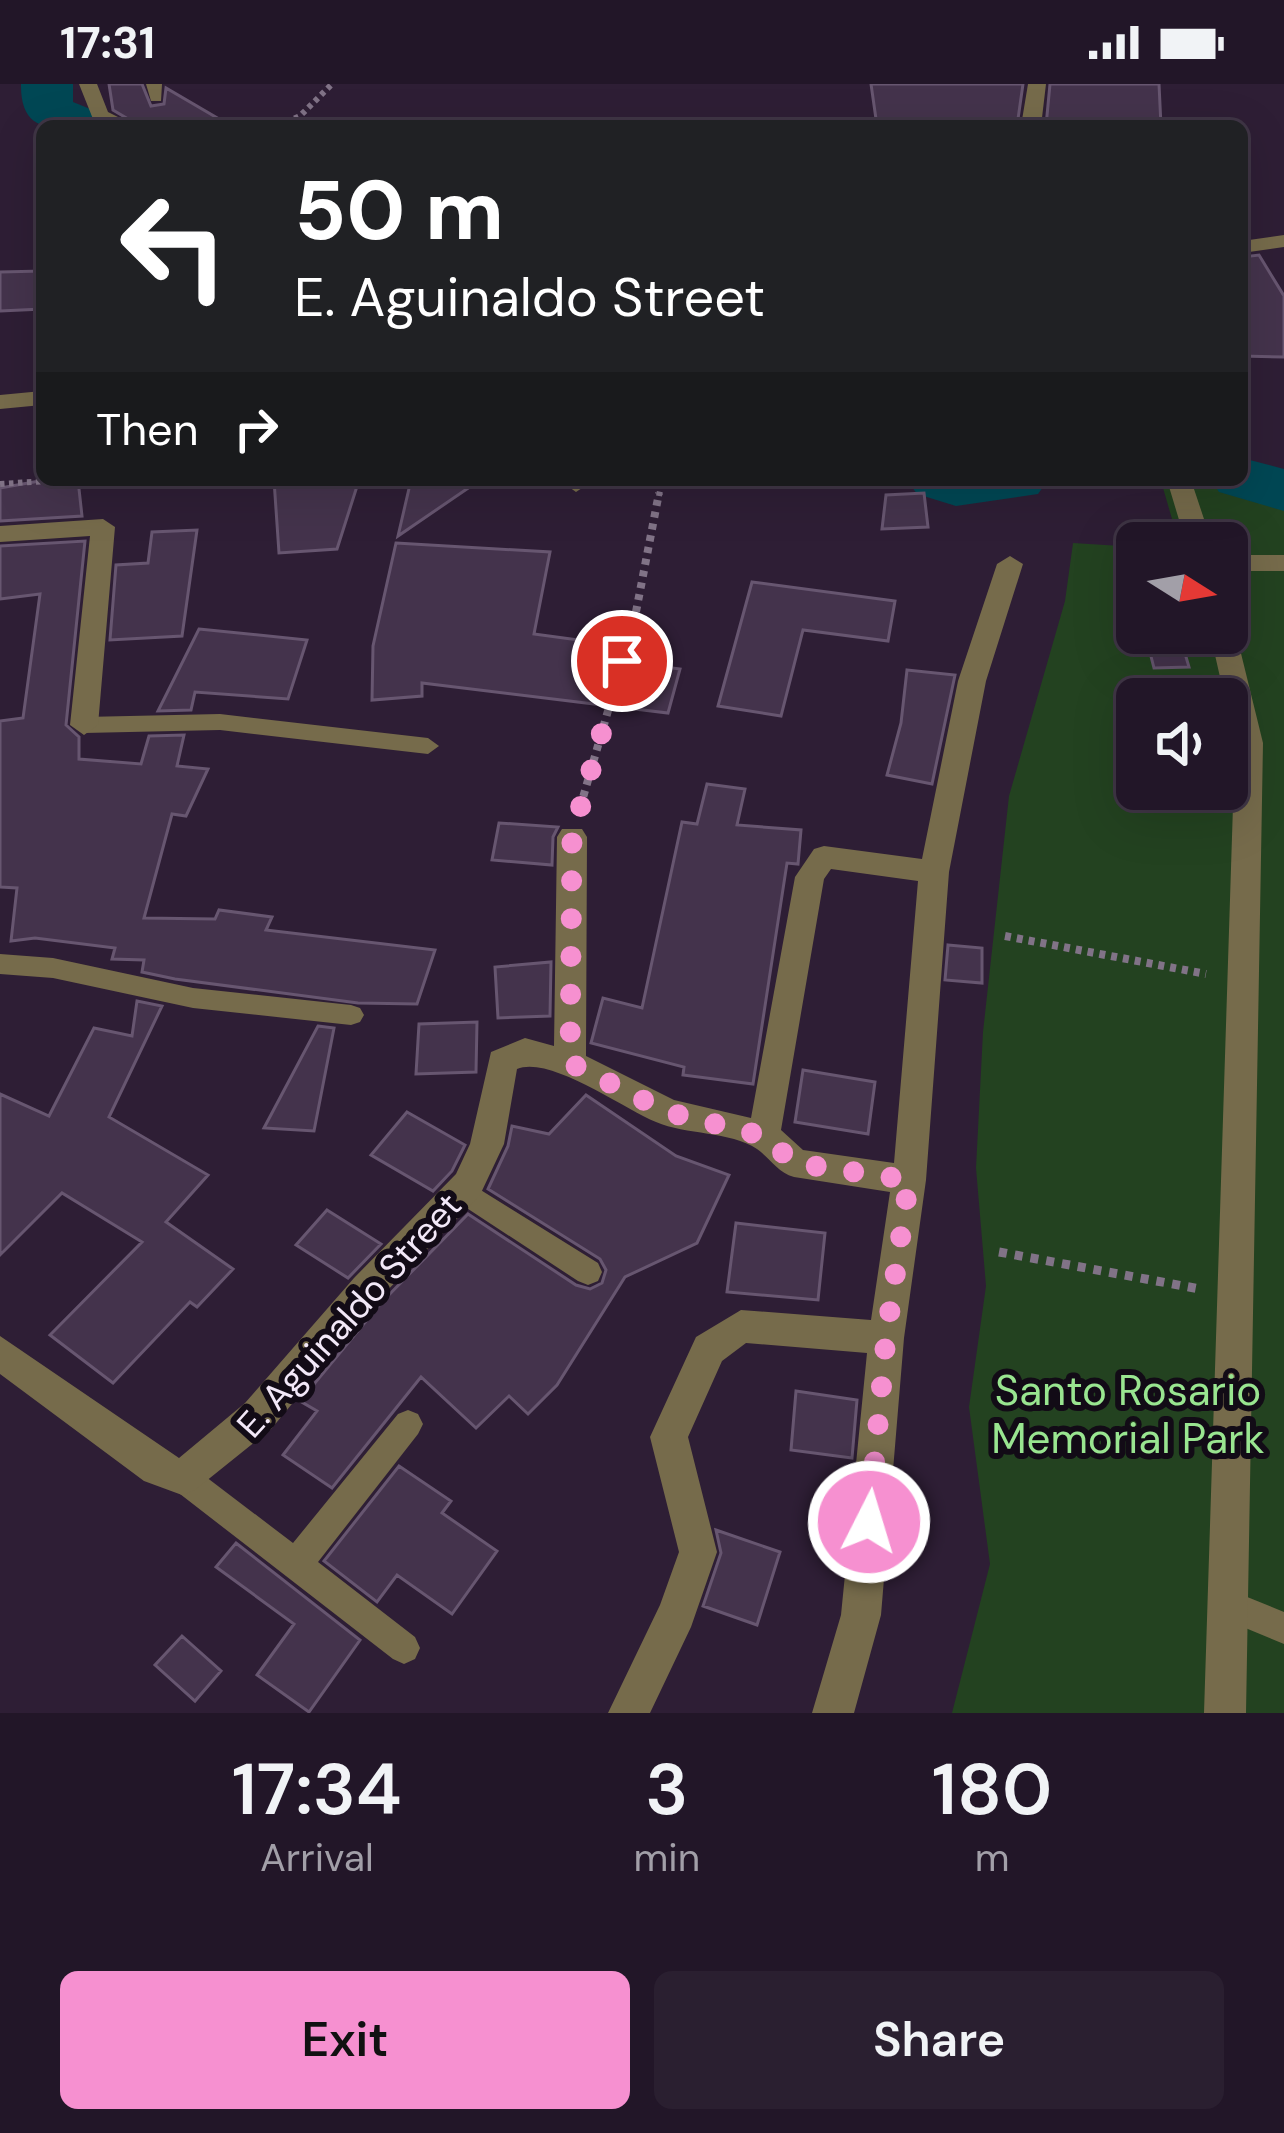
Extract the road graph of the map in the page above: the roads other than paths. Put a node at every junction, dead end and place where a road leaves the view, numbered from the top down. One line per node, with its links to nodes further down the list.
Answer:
1 (88, 84): 3 (street)
2 (1037, 84): 4 (street)
3 (112, 120)
4 (1032, 120)
5 (1284, 241): 6 (street)
6 (1248, 246)
7 (36, 398): 8 (street)
8 (0, 401)
9 (1182, 486): 10 (street)
10 (1193, 522)
11 (0, 534): 16 (street)
12 (1248, 562): 13 (street)
13 (1284, 562)
14 (1010, 564): 19 (street)
15 (1228, 654): 32 (street)
16 (84, 725): 17 (lane)
17 (428, 746)
18 (572, 837): 22 (street)
19 (934, 872): 23 (street); 24 (street)
20 (0, 964): 21 (lane)
21 (351, 1015)
22 (570, 1063): 23 (street, E. Aguinaldo Street); 25 (street, E. Aguinaldo Street)
23 (764, 1136): 24 (street, E. Aguinaldo Street)
24 (909, 1180): 27 (street)
25 (463, 1191): 26 (lane); 30 (street, E. Aguinaldo Street)
26 (589, 1272)
27 (886, 1338): 35 (street); 36 (street)
28 (0, 1354): 30 (street)
29 (407, 1424): 31 (lane)
30 (182, 1478): 31 (lane)
31 (297, 1563): 34 (lane)
32 (1225, 1604): 33 (lane); 37 (street)
33 (1284, 1628)
34 (404, 1648)
35 (629, 1713)
36 (833, 1713)
37 (1225, 1713)

